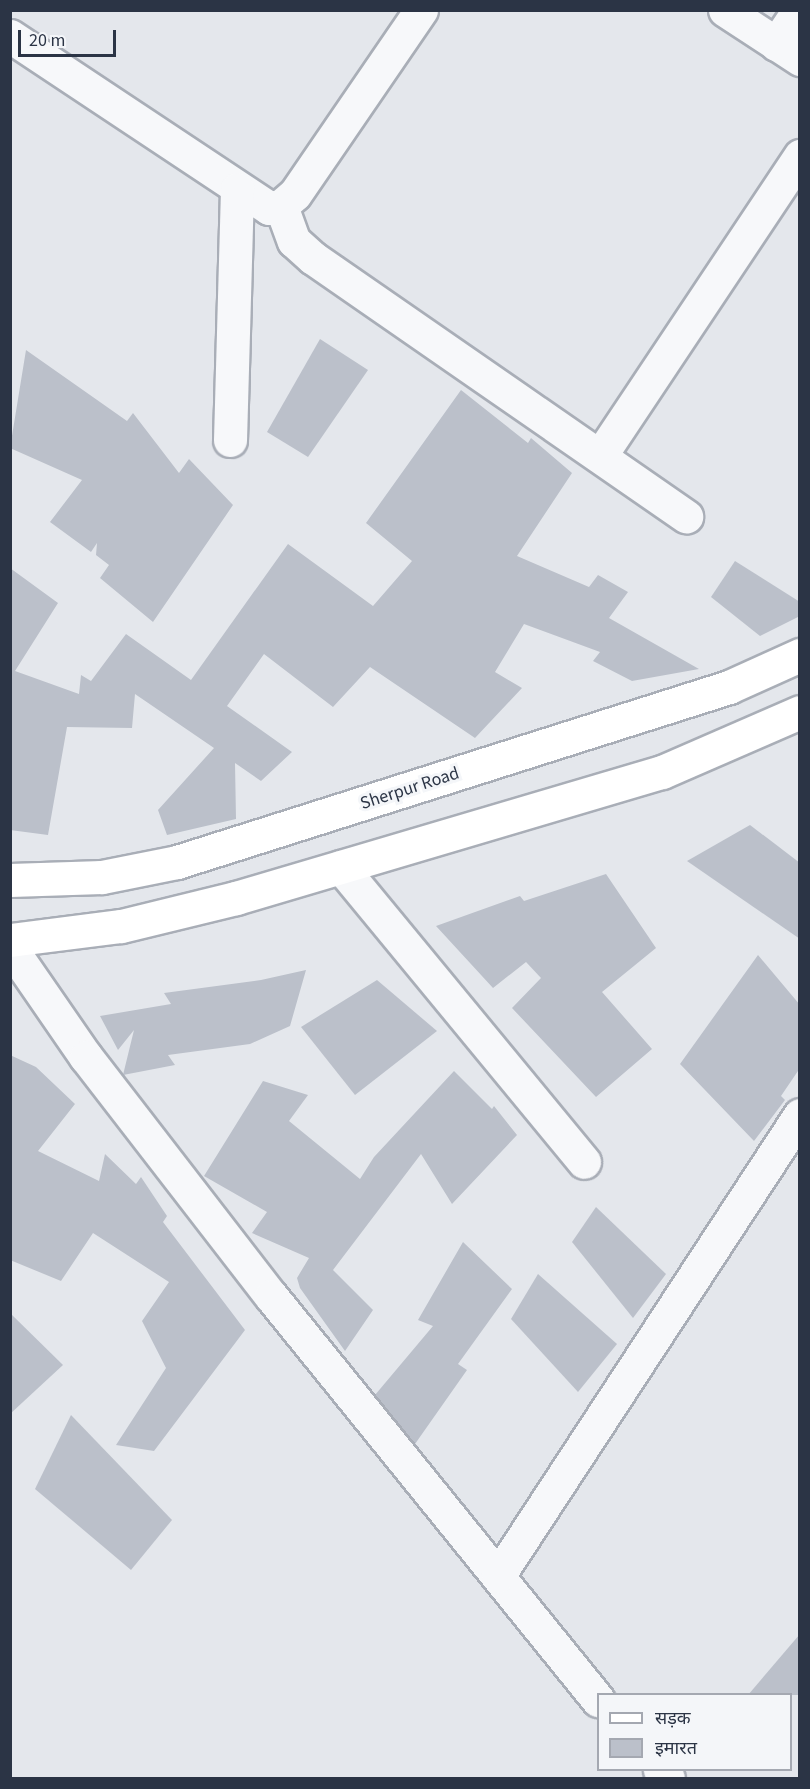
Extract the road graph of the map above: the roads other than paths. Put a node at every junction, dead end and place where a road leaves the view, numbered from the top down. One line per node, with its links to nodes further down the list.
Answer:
1 (421, 10): 8 (street)
2 (725, 10): 5 (street)
3 (799, 10): 5 (street)
4 (10, 36): 7 (street)
5 (788, 51)
6 (800, 156): 10 (street)
7 (237, 189): 8 (street); 9 (street)
8 (281, 206): 10 (street)
9 (230, 440)
10 (600, 456): 11 (street)
11 (686, 516)
12 (800, 655): 15 (street, Sherpur Road)
13 (800, 712): 14 (street)
14 (341, 867): 16 (street); 19 (street)
15 (10, 880)
16 (10, 940)
17 (10, 947): 20 (street)
18 (800, 1115): 20 (street)
19 (584, 1162)
20 (498, 1576): 21 (street)
21 (597, 1699)

